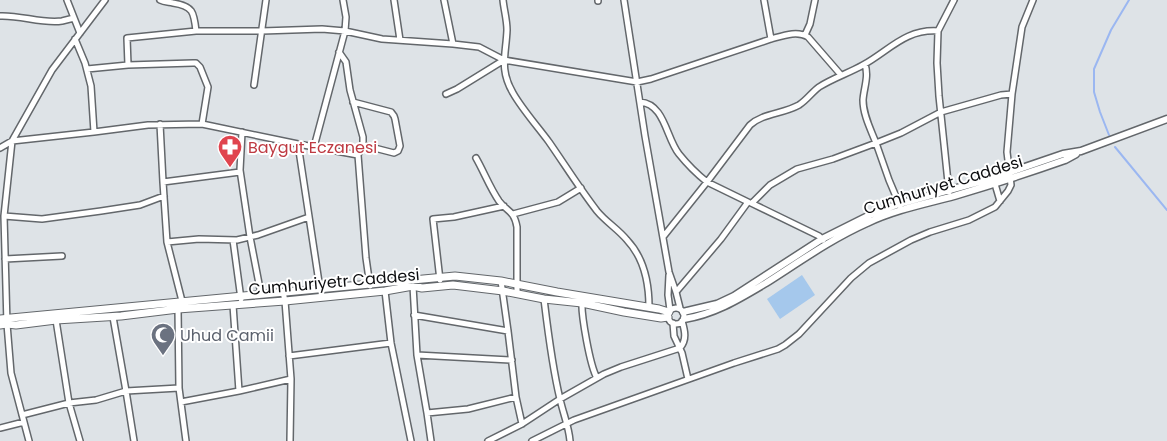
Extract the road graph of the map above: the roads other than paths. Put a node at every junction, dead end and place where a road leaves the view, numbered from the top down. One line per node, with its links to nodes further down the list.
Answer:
1 (68, 0): 15 (street)
2 (105, 0): 20 (street)
3 (160, 0): 19 (street)
4 (266, 0): 16 (street)
5 (343, 0): 17 (street)
6 (394, 0): 24 (street)
7 (444, 0): 25 (street)
8 (503, 0): 27 (street)
9 (624, 0): 32 (street)
10 (764, 0): 23 (street)
11 (815, 0): 21 (street)
12 (954, 0): 18 (street)
13 (1033, 0): 35 (street)
14 (0, 16): 15 (street)
15 (74, 18): 20 (street)
16 (262, 31): 17 (street); 19 (street); 33 (street)
17 (345, 31): 24 (street); 26 (street)
18 (938, 31): 29 (street); 38 (street)
19 (196, 32): 28 (street)
20 (80, 33): 22 (street)
21 (805, 35): 23 (street); 31 (street)
22 (75, 39): 30 (street); 44 (street)
23 (771, 39): 32 (street)
24 (400, 40): 25 (street)
25 (454, 44): 27 (street)
26 (340, 52): 36 (street); 48 (street)
27 (504, 60): 32 (street); 34 (street); 57 (street)
28 (128, 64): 30 (street); 41 (street)
29 (865, 64): 31 (street); 45 (street)
30 (86, 69): 42 (street)
31 (841, 75): 55 (street)
32 (637, 82): 37 (street)
33 (254, 85)
34 (446, 94)
35 (1012, 94): 38 (street); 53 (street)
36 (353, 102): 47 (street); 47 (street)
37 (640, 102): 55 (street); 68 (street)
38 (941, 112): 45 (street); 58 (street)
39 (1167, 120): 53 (street, Cumhuriyet Caddesi)
40 (160, 124): 41 (street); 42 (street); 54 (street)
41 (202, 124): 43 (street)
42 (94, 132): 44 (street)
43 (242, 132): 46 (street); 52 (street)
44 (12, 141): 49 (street); 65 (street)
45 (876, 143): 61 (street); 63 (street)
46 (298, 144): 48 (street); 66 (street)
47 (363, 145): 50 (street)
48 (314, 147): 50 (street)
49 (0, 148)
50 (358, 155): 80 (street)
51 (476, 158): 62 (street)
52 (240, 172): 54 (street); 67 (street)
53 (1010, 176): 56 (street, Cumhuriyet Caddesi); 58 (street, Cumhuriyet Caddesi); 60 (street)
54 (163, 182): 59 (street)
55 (707, 182): 61 (street); 68 (street)
56 (995, 184): 58 (street, Cumhuriyet Caddesi); 60 (street)
57 (581, 188): 64 (street); 94 (street)
58 (949, 194): 63 (street, Cumhuriyet Caddesi)
59 (164, 196): 65 (street); 70 (street)
60 (1000, 202): 111 (street)
61 (750, 203): 71 (street); 85 (street)
62 (504, 206): 64 (street); 75 (street)
63 (900, 207): 71 (street, Cumhuriyet Caddesi)
64 (513, 214): 77 (street)
65 (4, 216): 72 (street)
66 (309, 217): 67 (street); 81 (street)
67 (250, 237): 69 (street); 86 (street)
68 (663, 237): 74 (street)
69 (233, 240): 70 (street); 89 (street)
70 (167, 242): 91 (street)
71 (824, 242): 96 (street, Cumhuriyet Caddesi); 101 (street, Cumhuriyet Caddesi)
72 (3, 256): 73 (street); 102 (street)
73 (62, 256)
74 (669, 272): 85 (street); 98 (street)
75 (439, 278): 76 (main road); 79 (street); 80 (main road)
76 (501, 281): 77 (main road); 83 (street)
77 (517, 284): 87 (street); 90 (main road)
78 (413, 286): 79 (main road, Cumhuriyetr Caddesi); 82 (main road, Cumhuriyetr Caddesi); 97 (street)
79 (442, 286): 83 (main road, Cumhuriyetr Caddesi)
80 (370, 288): 81 (main road); 82 (main road, Cumhuriyetr Caddesi); 92 (main road, Cumhuriyetr Caddesi)
81 (320, 289): 84 (main road)
82 (384, 291): 104 (street)
83 (502, 291): 87 (main road, Cumhuriyetr Caddesi); 103 (street)
84 (283, 292): 86 (main road); 92 (street)
85 (676, 292): 96 (street)
86 (261, 294): 89 (main road)
87 (517, 294): 88 (main road, Cumhuriyetr Caddesi)
88 (544, 299): 90 (main road, Cumhuriyetr Caddesi); 116 (street)
89 (241, 300): 91 (main road); 92 (main road, Cumhuriyetr Caddesi); 93 (main road, Cumhuriyetr Caddesi)
90 (582, 300): 94 (main road); 98 (main road, Cumhuriyetr Caddesi); 109 (street)
91 (182, 301): 95 (street); 102 (main road)
92 (285, 301): 107 (street)
93 (233, 305): 95 (main road, Cumhuriyetr Caddesi); 114 (street)
94 (649, 307): 98 (main road)
95 (178, 309): 99 (main road, Cumhuriyetr Caddesi); 112 (street)
96 (682, 310): 98 (street); 101 (street)
97 (414, 315): 103 (street); 106 (street)
98 (670, 316): 101 (street); 105 (street)
99 (113, 317): 100 (main road, Cumhuriyetr Caddesi); 113 (street)
100 (56, 320): 102 (main road, Cumhuriyetr Caddesi); 118 (street)
101 (683, 320): 105 (street)
102 (4, 322): 120 (street)
103 (508, 330): 108 (street)
104 (391, 343): 107 (street); 130 (street)
105 (680, 348): 109 (street); 111 (street)
106 (417, 355): 108 (street); 119 (street)
107 (289, 356): 110 (street)
108 (512, 360): 115 (street)
109 (597, 378): 116 (street)
110 (291, 379): 114 (street); 129 (street)
111 (688, 379): 123 (street)
112 (179, 388): 113 (street); 117 (street)
113 (126, 391): 118 (street); 127 (street)
114 (238, 391): 117 (street)
115 (516, 397): 119 (street); 122 (street)
116 (560, 399): 122 (street); 123 (street)
117 (181, 402): 128 (street)
118 (69, 403): 120 (street); 126 (street)
119 (428, 413): 131 (street)
120 (22, 415): 121 (street)
121 (24, 422): 124 (street); 125 (street)
122 (522, 424): 132 (street)
123 (567, 424): 133 (street); 134 (street)
124 (0, 428)
125 (29, 441)
126 (80, 441)
127 (134, 441)
128 (186, 441)
129 (290, 441)
130 (411, 441)
131 (431, 441)
132 (488, 441)
133 (532, 441)
134 (570, 441)

